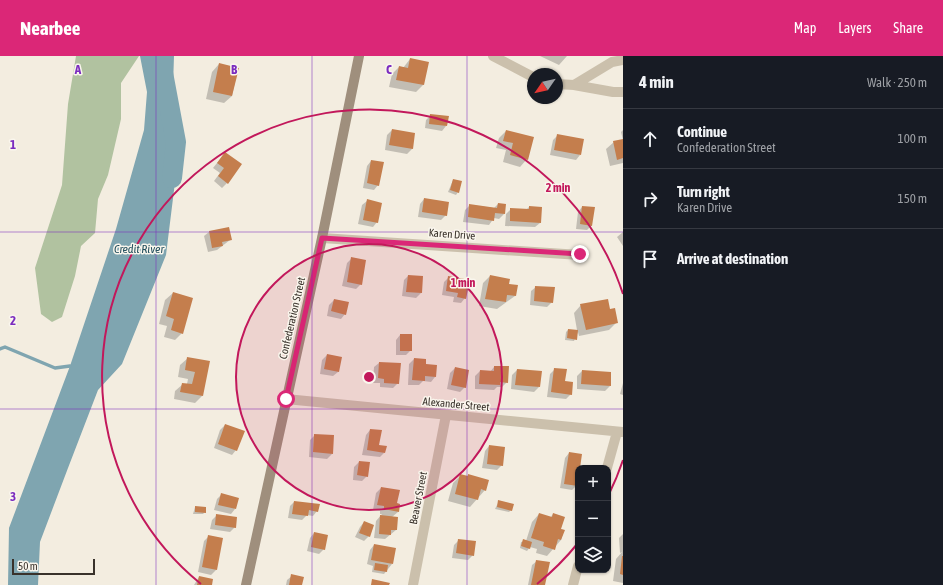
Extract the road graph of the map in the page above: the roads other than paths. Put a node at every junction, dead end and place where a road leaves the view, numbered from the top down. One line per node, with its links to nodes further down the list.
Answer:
1 (359, 56): 8 (main road, Confederation Street)
2 (493, 56): 4 (street)
3 (623, 60): 6 (street)
4 (527, 74)
5 (563, 84): 6 (street)
6 (574, 85): 7 (street)
7 (623, 92)
8 (322, 238): 9 (street, Karen Drive); 10 (main road, Confederation Street)
9 (580, 254)
10 (286, 399): 11 (street, Alexander Street); 15 (main road, Confederation Street)
11 (446, 415): 12 (street, Alexander Street); 16 (street, Beaver Street)
12 (620, 432): 13 (street)
13 (608, 465)
14 (576, 573): 17 (street)
15 (246, 585)
16 (413, 585)
17 (572, 585)

